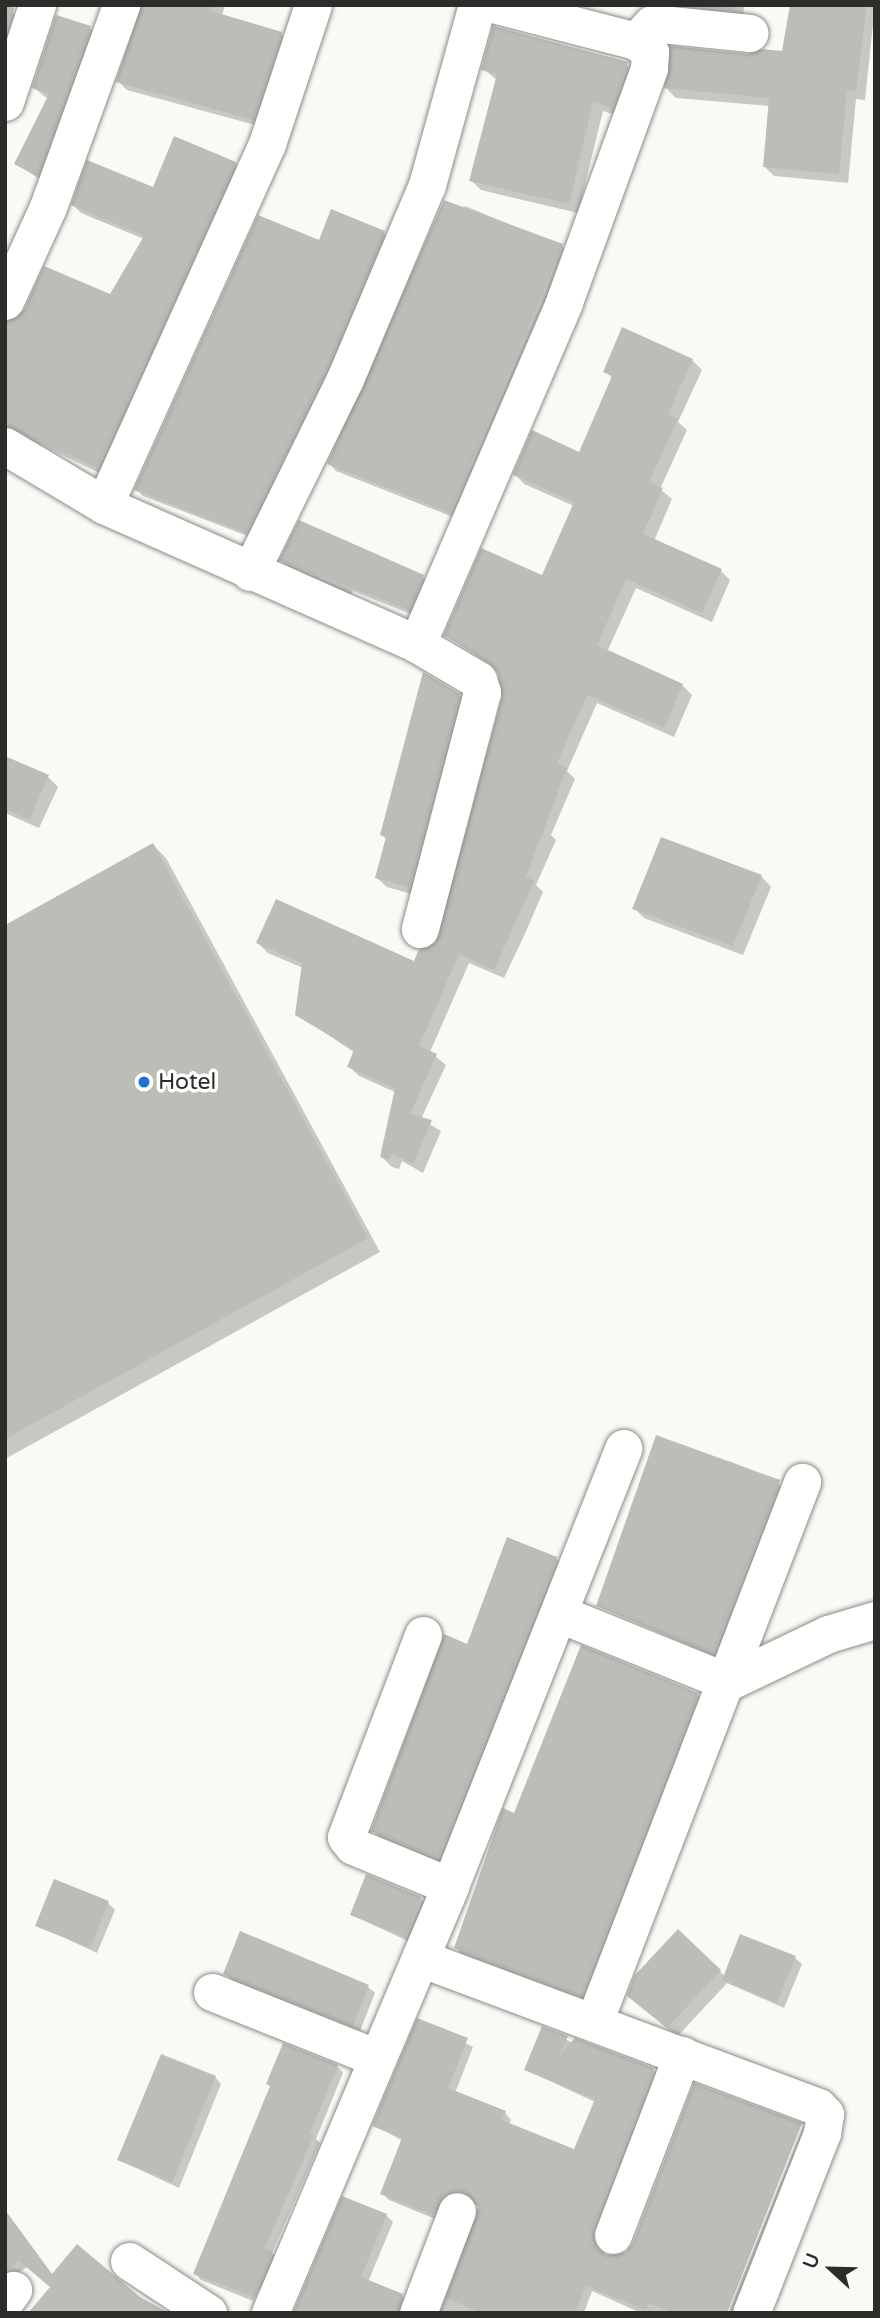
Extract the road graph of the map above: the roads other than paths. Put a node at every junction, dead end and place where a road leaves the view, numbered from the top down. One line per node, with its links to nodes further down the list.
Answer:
1 (37, 5): 8 (street)
2 (121, 5): 9 (street)
3 (313, 5): 11 (street)
4 (477, 5): 12 (street)
5 (497, 5): 7 (street)
6 (750, 33): 7 (street)
7 (636, 41): 13 (street)
8 (5, 102)
9 (5, 301)
10 (5, 446): 11 (street)
11 (104, 505): 12 (street)
12 (250, 572): 13 (street)
13 (417, 644): 14 (street)
14 (419, 929)
15 (623, 1448): 17 (street)
16 (802, 1482): 20 (street)
17 (560, 1614): 20 (street); 21 (street)
18 (875, 1619): 20 (street)
19 (422, 1635): 21 (street)
20 (728, 1682): 24 (street)
21 (450, 1886): 22 (street)
22 (420, 1958): 24 (street); 26 (street)
23 (212, 1992): 26 (street)
24 (594, 2022): 25 (street)
25 (682, 2055): 28 (street); 33 (street)
26 (377, 2057): 31 (street)
27 (457, 2211): 32 (street)
28 (613, 2235)
29 (129, 2261): 30 (street)
30 (208, 2313)
31 (270, 2313)
32 (418, 2313)
33 (751, 2313)

